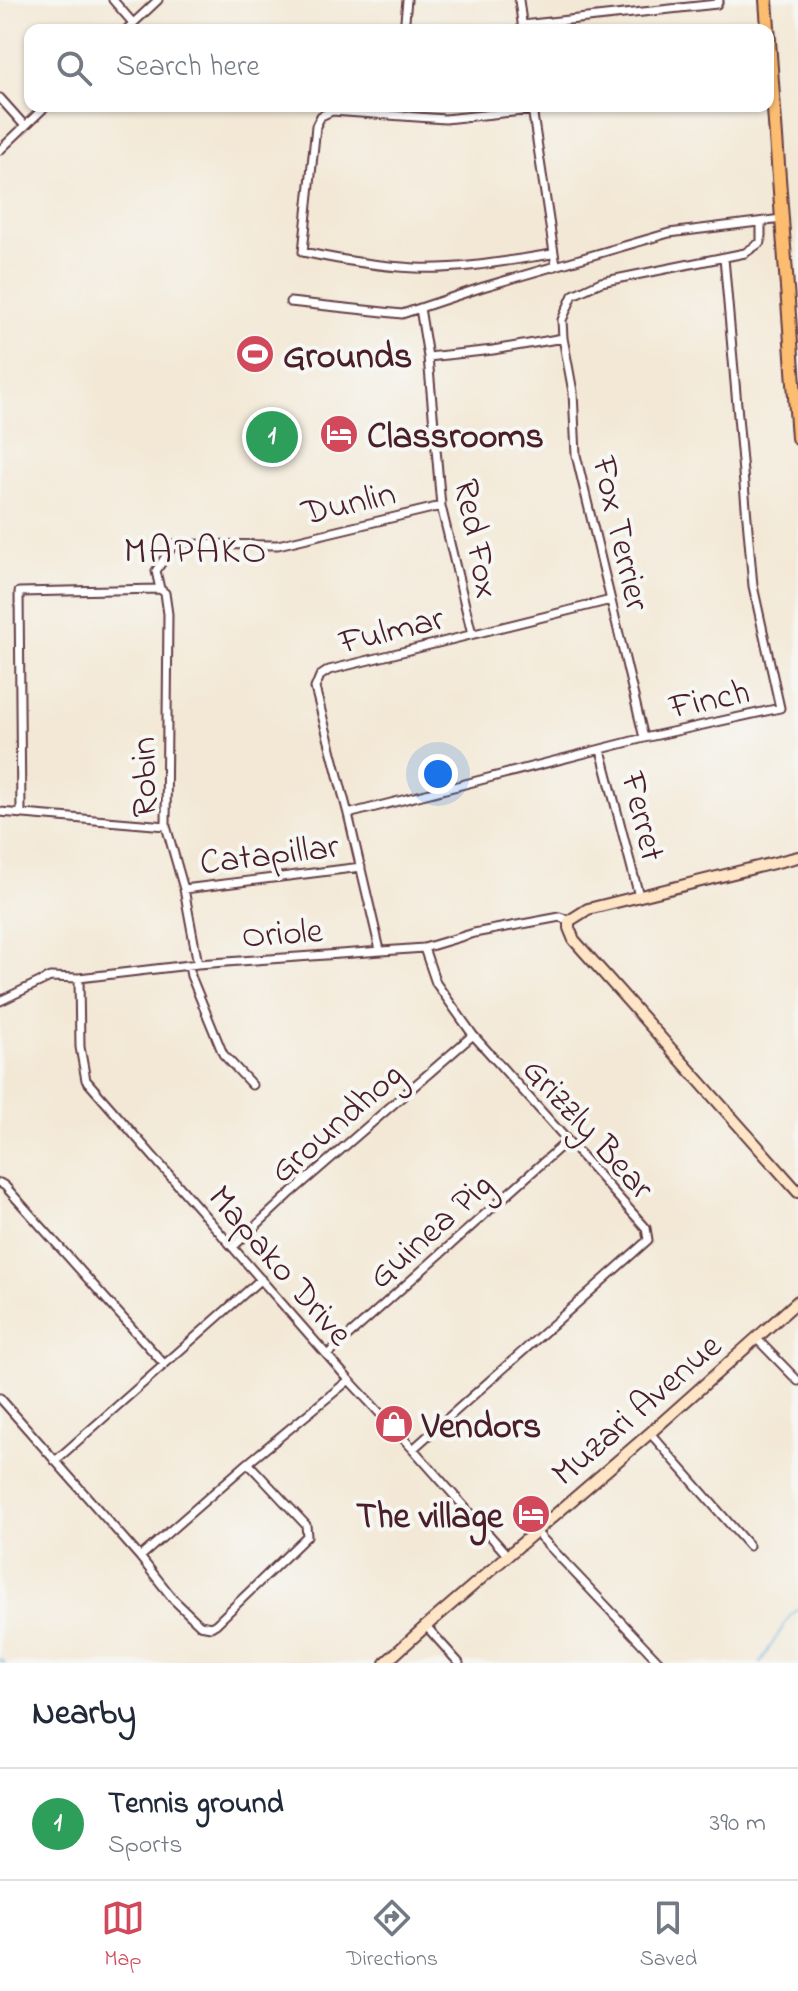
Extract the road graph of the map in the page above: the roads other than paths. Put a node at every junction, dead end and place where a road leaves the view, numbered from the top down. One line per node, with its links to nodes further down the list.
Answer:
1 (113, 0): 7 (street)
2 (158, 0): 7 (street)
3 (407, 0): 8 (street)
4 (519, 0): 9 (street)
5 (719, 0): 10 (street)
6 (766, 0): 11 (highway)
7 (133, 23)
8 (405, 24)
9 (522, 24)
10 (555, 24)
11 (768, 24)
12 (0, 98): 19 (street)
13 (774, 110): 21 (highway)
14 (40, 112): 19 (street)
15 (330, 112): 23 (street)
16 (407, 112): 17 (street)
17 (500, 112)
18 (533, 112): 23 (street)
19 (25, 126): 20 (street)
20 (0, 150)
21 (782, 219): 22 (street); 30 (highway)
22 (761, 222): 24 (street); 25 (street)
23 (552, 254): 25 (street)
24 (724, 258): 28 (street); 35 (street, Finch)
25 (556, 266): 27 (street)
26 (290, 302): 27 (street)
27 (420, 308): 29 (street, Red Fox)
28 (563, 338): 29 (street); 33 (street, Fox Terrier)
29 (428, 357): 31 (street, Red Fox)
30 (798, 438)
31 (441, 506): 32 (street, Dunlin); 34 (street, Red Fox)
32 (160, 589): 38 (street); 40 (street, Robin)
33 (611, 600): 34 (street, Fulmar); 35 (street, Fox Terrier)
34 (472, 634): 39 (street, Fulmar)
35 (644, 738): 36 (street, Finch)
36 (601, 750): 39 (street, Finch); 44 (street, Ferret)
37 (0, 812): 38 (street)
38 (21, 814): 40 (street)
39 (348, 814): 42 (street, Fulmar)
40 (166, 826): 43 (street, Robin)
41 (798, 857): 44 (street)
42 (361, 867): 43 (street, Catapillar); 47 (street, Fulmar)
43 (184, 889): 48 (street, Robin)
44 (639, 896): 45 (street)
45 (569, 921): 46 (street, Oriole); 55 (street)
46 (424, 948): 47 (street, Oriole); 51 (street, Grizzly Bear)
47 (380, 950): 48 (street, Oriole)
48 (194, 964): 49 (street, Oriole); 52 (street, Robin)
49 (79, 978): 50 (street, Oriole); 56 (street, Mapako Drive)
50 (0, 1001)
51 (473, 1035): 53 (street, Grizzly Bear); 56 (street, Groundhog)
52 (252, 1085)
53 (567, 1141): 60 (street, Guinea Pig); 66 (street, Grizzly Bear)
54 (0, 1183): 61 (street)
55 (798, 1192)
56 (233, 1247): 57 (street, Mapako Drive)
57 (261, 1279): 60 (street, Mapako Drive); 61 (street)
58 (798, 1301): 59 (street, Muzari Avenue)
59 (757, 1339): 63 (street); 65 (street, Muzari Avenue)
60 (327, 1355): 62 (street, Mapako Drive)
61 (164, 1364): 67 (street)
62 (349, 1380): 66 (street, Mapako Drive); 68 (street)
63 (798, 1381)
64 (0, 1398): 67 (street)
65 (650, 1433): 69 (street, Muzari Avenue); 70 (street)
66 (413, 1449): 71 (street, Mapako Drive)
67 (55, 1461): 72 (street)
68 (248, 1463): 72 (street); 72 (street)
69 (535, 1531): 71 (street, Muzari Avenue); 76 (street)
70 (749, 1546)
71 (508, 1556): 73 (street, Muzari Avenue)
72 (140, 1557)
73 (426, 1626): 74 (street, Muzari Avenue); 75 (street)
74 (385, 1663)
75 (459, 1663)
76 (660, 1663)

